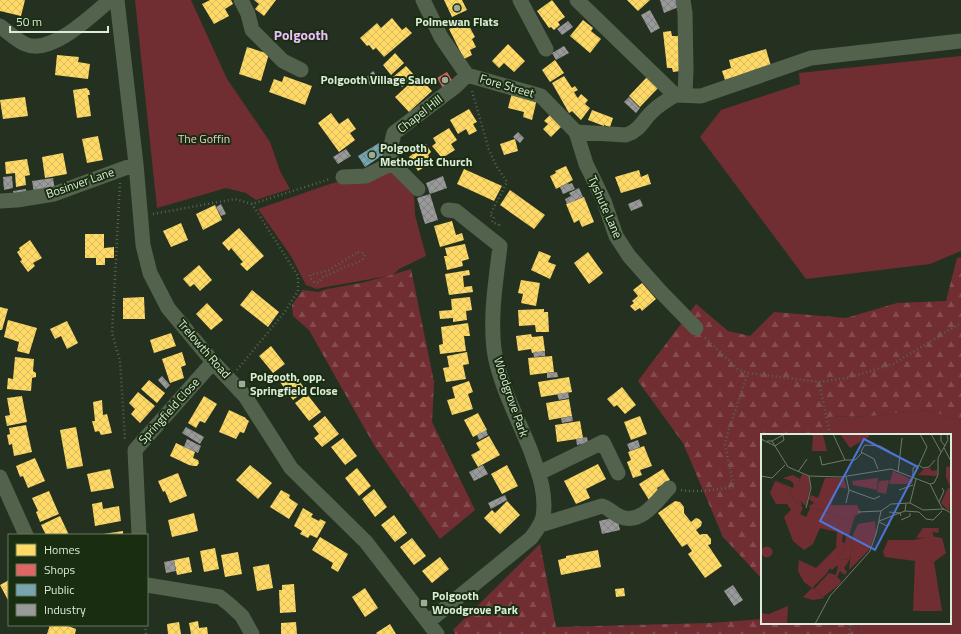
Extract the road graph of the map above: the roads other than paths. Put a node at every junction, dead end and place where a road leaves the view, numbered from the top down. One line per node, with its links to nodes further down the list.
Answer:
1 (110, 0): 8 (street)
2 (117, 0): 16 (street, Trelowth Road)
3 (241, 0): 11 (street)
4 (423, 0): 12 (street, Fore Street)
5 (520, 0): 10 (street)
6 (577, 0): 13 (street)
7 (683, 0): 13 (street)
8 (0, 26)
9 (961, 41): 13 (street)
10 (546, 49)
11 (301, 70)
12 (467, 75): 14 (street, Fore Street); 15 (street, Chapel Hill)
13 (680, 95): 14 (street)
14 (576, 132): 21 (street, Tyshute Lane)
15 (392, 162): 17 (street); 18 (street)
16 (136, 164): 19 (street, Bosinver Lane); 22 (street, Trelowth Road)
17 (342, 177)
18 (418, 189)
19 (0, 201)
20 (448, 210): 23 (street, Woodgrove Park)
21 (696, 328)
22 (213, 362): 29 (street, Springfield Close); 31 (street, Trelowth Road)
23 (539, 473): 24 (street); 27 (street, Woodgrove Park)
24 (618, 473)
25 (0, 476): 28 (street)
26 (669, 488): 27 (street)
27 (540, 525): 31 (street, Woodgrove Park)
28 (26, 534)
29 (139, 534)
30 (148, 585): 32 (street)
31 (428, 622): 33 (street, Trelowth Road)
32 (252, 634)
33 (437, 634)

